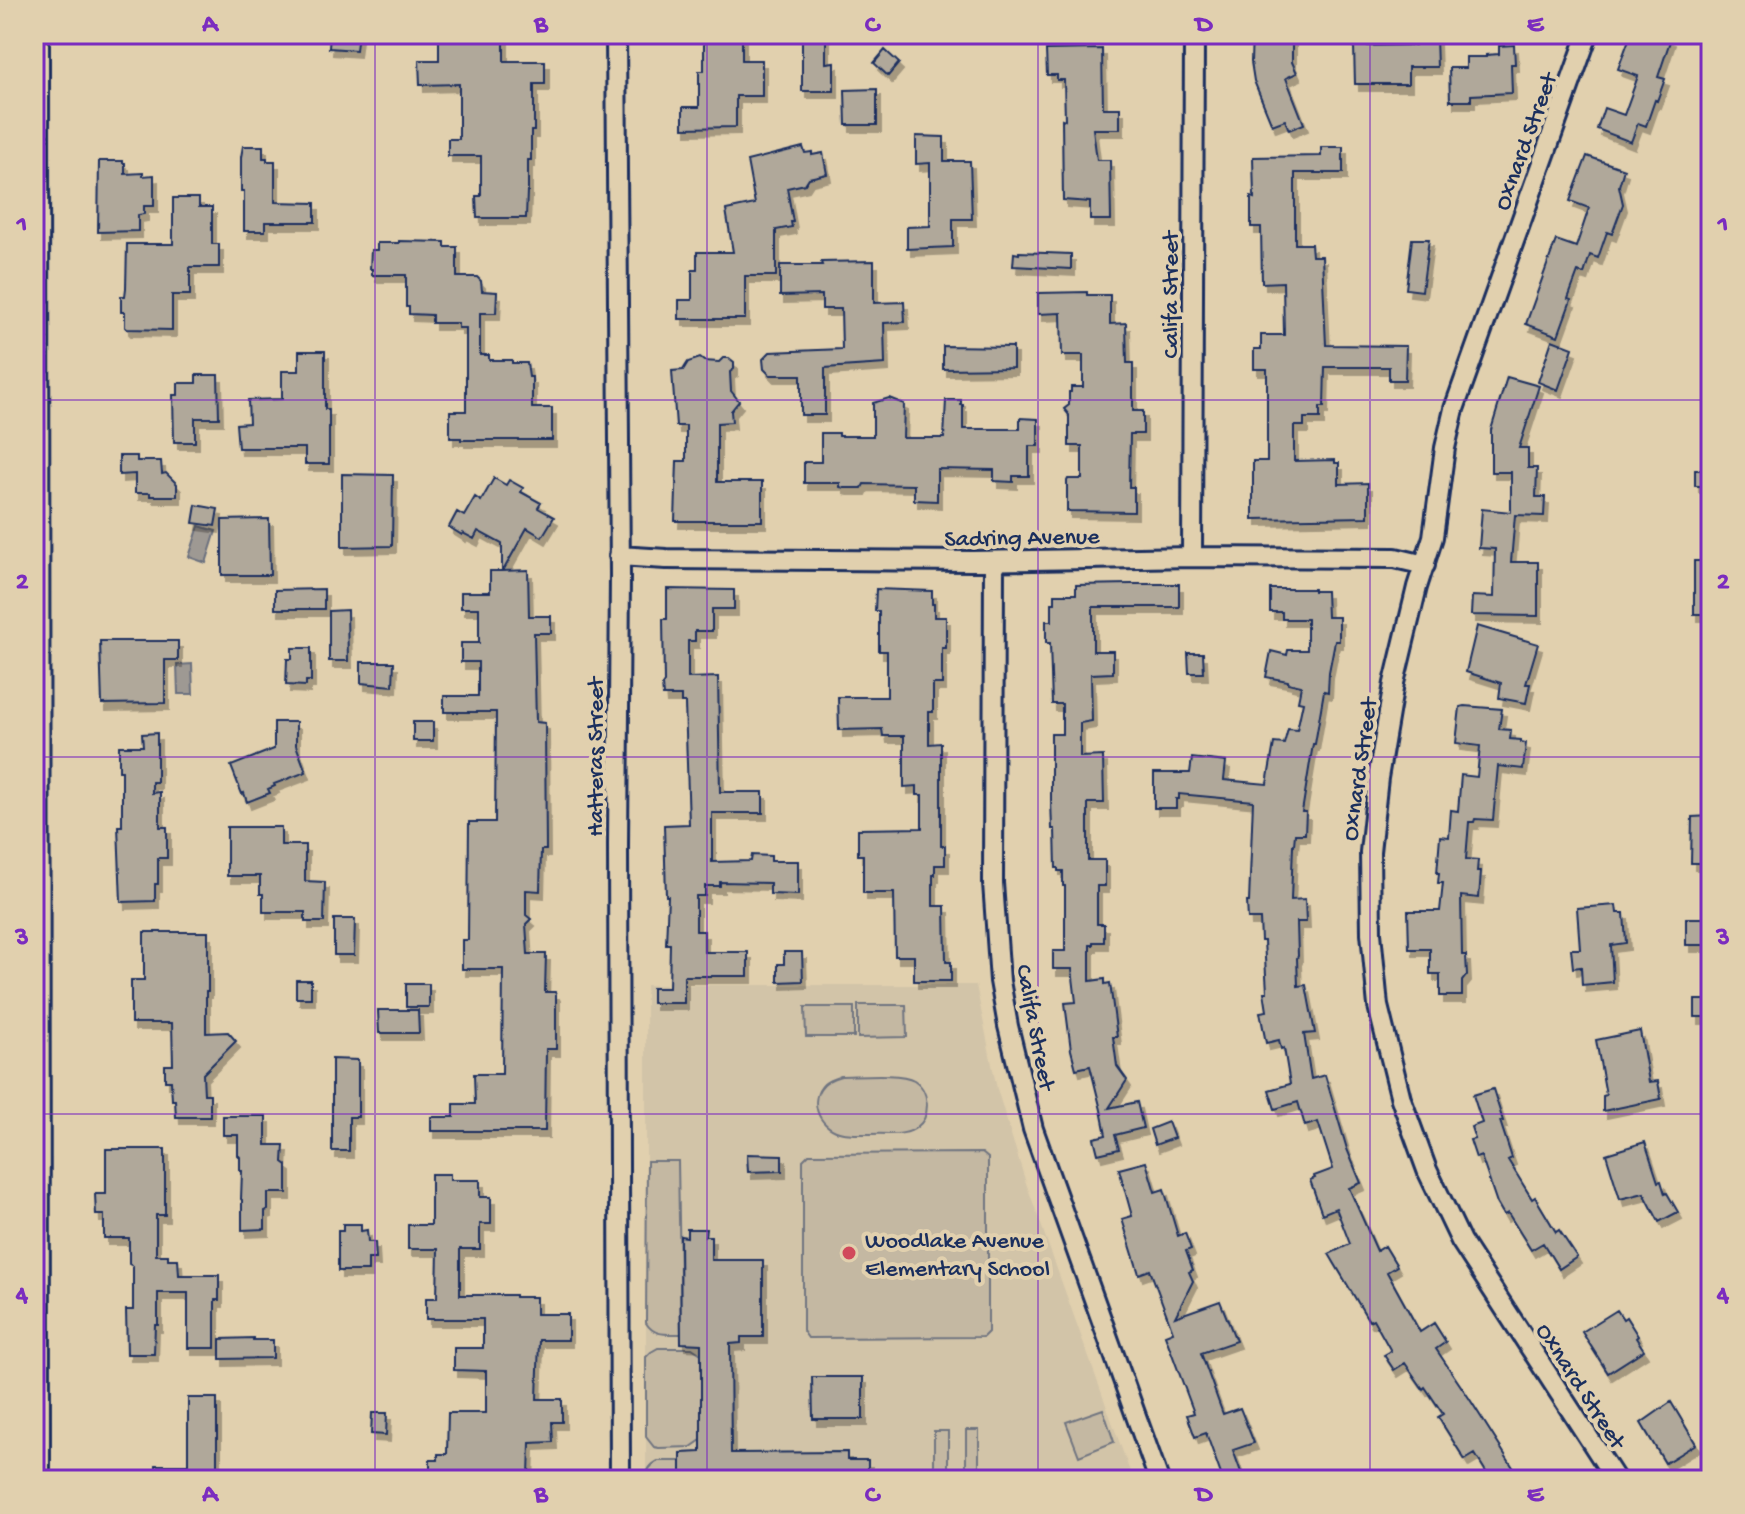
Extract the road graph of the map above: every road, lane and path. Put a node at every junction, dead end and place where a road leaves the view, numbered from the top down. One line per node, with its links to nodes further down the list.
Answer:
1 (39, 34): 9 (street)
2 (616, 34): 5 (street, Hatteras Street)
3 (1194, 34): 6 (street, Califa Street)
4 (1588, 34): 8 (street, Oxnard Street)
5 (619, 556): 7 (street, Sadring Avenue); 11 (street, Hatteras Street)
6 (1192, 557): 7 (street, Sadring Avenue); 8 (street, Sadring Avenue)
7 (994, 561): 12 (street, Califa Street)
8 (1425, 565): 13 (street, Oxnard Street)
9 (37, 1437): 10 (street)
10 (40, 1480)
11 (620, 1480)
12 (1159, 1480)
13 (1616, 1480)

